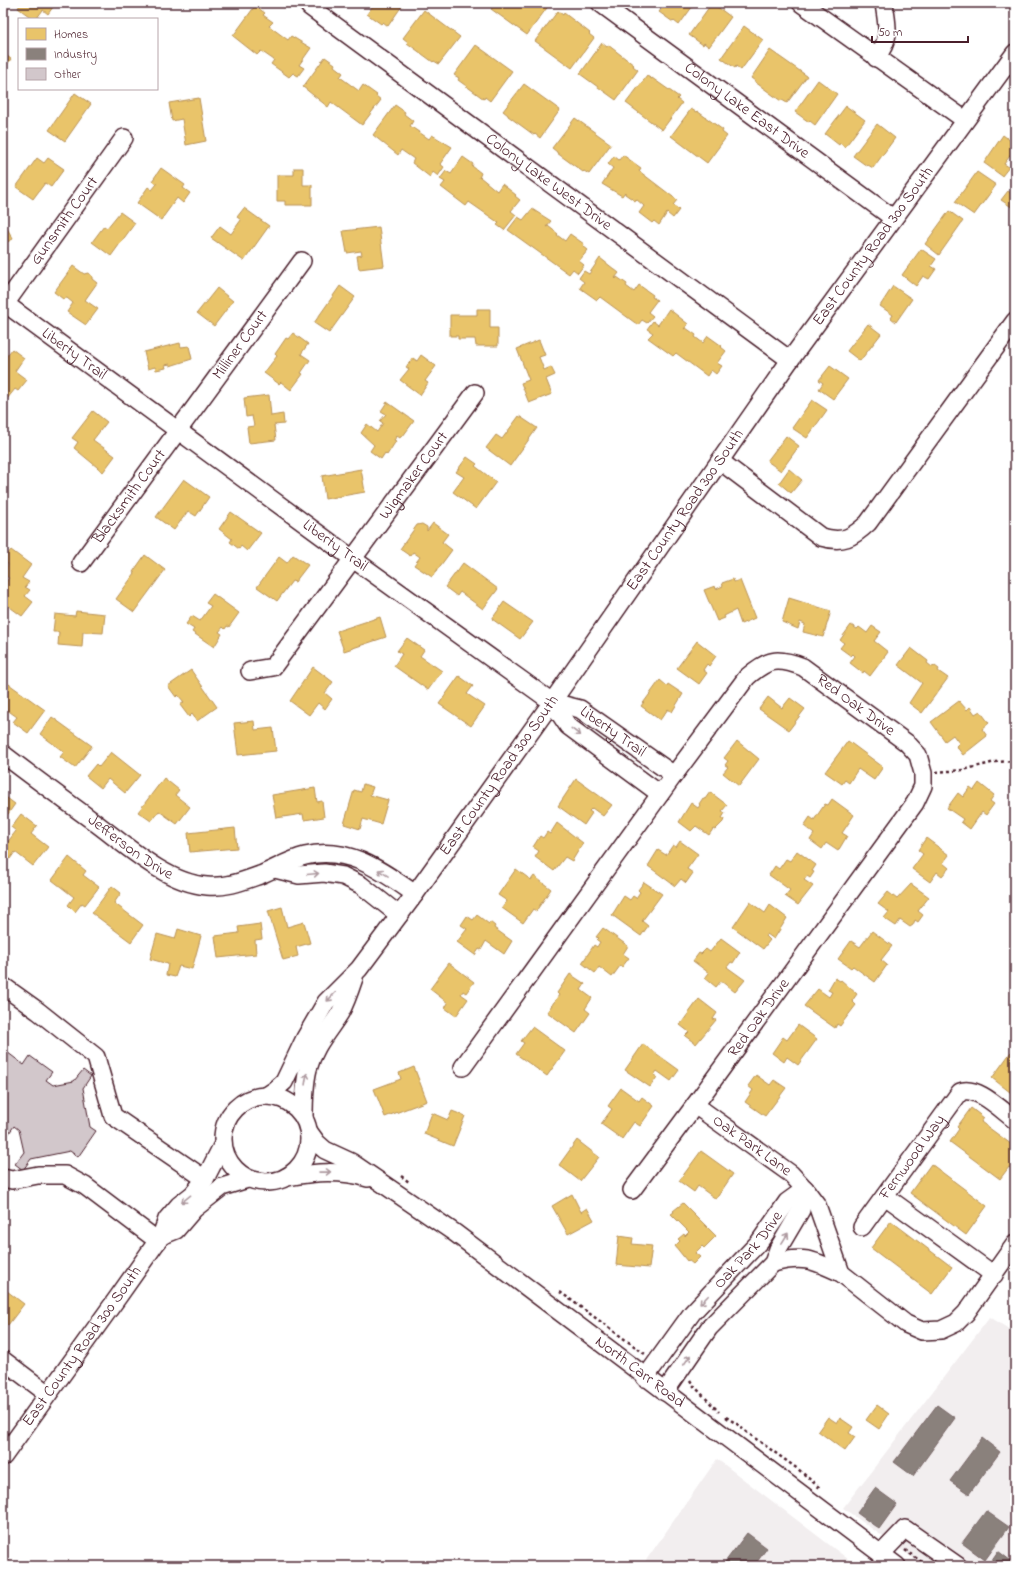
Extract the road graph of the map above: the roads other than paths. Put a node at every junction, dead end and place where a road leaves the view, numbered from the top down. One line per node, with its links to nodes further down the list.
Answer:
1 (307, 3): 13 (street, Colony Lake West Drive)
2 (600, 3): 9 (street, Colony Lake East Drive)
3 (801, 3): 6 (street)
4 (884, 3): 6 (street)
5 (1015, 53): 7 (street, East County Road 300 South)
6 (876, 58): 7 (street)
7 (965, 120): 9 (street, East County Road 300 South)
8 (124, 138): 11 (street, Gunsmith Court)
9 (893, 218): 13 (street, East County Road 300 South)
10 (302, 261): 15 (street, Milliner Court)
11 (4, 304): 15 (street, Liberty Trail)
12 (1015, 321): 16 (street)
13 (790, 360): 16 (street, East County Road 300 South)
14 (475, 393): 17 (street, Wigmaker Court)
15 (179, 430): 17 (street, Liberty Trail); 18 (street, Blacksmith Court)
16 (720, 461): 20 (street, East County Road 300 South)
17 (353, 558): 19 (street, Wigmaker Court); 20 (street, Liberty Trail)
18 (81, 563)
19 (250, 671)
20 (552, 702): 22 (street, Liberty Trail); 23 (street, one-way to 23); 27 (street, East County Road 300 South)
21 (3, 754): 25 (street, Jefferson Drive)
22 (674, 775): 23 (street, Red Oak Drive); 33 (street, Red Oak Drive)
23 (660, 794): 31 (street, Red Oak Drive)
24 (348, 856): 25 (street, Jefferson Drive); 26 (street); 27 (street, Jefferson Drive, one-way to 24)
25 (275, 869): 26 (street, one-way to 26)
26 (343, 876): 28 (street)
27 (415, 894): 28 (street, East County Road 300 South)
28 (399, 915): 29 (street, East County Road 300 South)
29 (358, 969): 32 (street, East County Road 300 South, one-way to 32); 35 (street, East County Road 300 South, one-way to 29)
30 (3, 986): 39 (street)
31 (463, 1067)
32 (266, 1096): 35 (street); 36 (street)
33 (695, 1105): 42 (street, Oak Park Lane); 43 (street, Red Oak Drive)
34 (1015, 1120): 44 (street, Fernwood Way)
35 (306, 1125): 37 (street); 41 (street, North Carr Road)
36 (223, 1144): 39 (street, East County Road 300 South); 40 (street)
37 (286, 1177): 40 (street); 41 (street, North Carr Road, one-way to 41)
38 (3, 1178): 46 (street)
39 (205, 1179): 46 (street, East County Road 300 South, one-way to 46)
40 (248, 1179): 46 (street, East County Road 300 South)
41 (380, 1181): 52 (street, North Carr Road)
42 (805, 1189): 48 (street, Oak Park Drive, one-way to 42); 49 (street, Oak Park Lane); 52 (street, Oak Park Drive, one-way to 52)
43 (632, 1190)
44 (885, 1196): 45 (street, Fernwood Way); 50 (street)
45 (862, 1227)
46 (159, 1238): 54 (street, East County Road 300 South)
47 (1015, 1244): 50 (street, Oak Park Drive)
48 (773, 1263): 49 (street, Oak Park Drive); 53 (street, Oak Park Drive, one-way to 48)
49 (841, 1273): 50 (street, Oak Park Drive)
50 (994, 1274)
51 (3, 1360): 54 (street)
52 (645, 1378): 53 (street, North Carr Road)
53 (665, 1392): 56 (street, North Carr Road)
54 (48, 1394): 55 (street, East County Road 300 South)
55 (3, 1457)
56 (881, 1554): 57 (street, North Carr Road); 58 (street)
57 (897, 1566)
58 (958, 1566)

